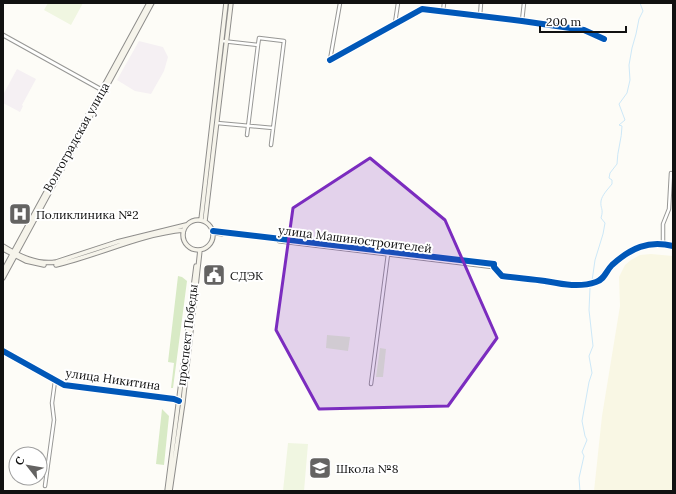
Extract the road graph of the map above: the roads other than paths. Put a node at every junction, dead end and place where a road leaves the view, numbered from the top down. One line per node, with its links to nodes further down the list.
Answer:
1 (149, 3): 18 (main road, Волгоградская улица)
2 (152, 3): 34 (main road)
3 (226, 3): 16 (main road)
4 (231, 3): 16 (main road)
5 (340, 3): 13 (street)
6 (398, 3): 13 (street)
7 (444, 3): 10 (street)
8 (481, 3): 11 (street)
9 (524, 3): 12 (street)
10 (443, 12): 11 (street); 13 (street)
11 (480, 16): 12 (street)
12 (522, 21): 15 (street)
13 (395, 23)
14 (3, 35): 18 (street)
15 (604, 39)
16 (224, 41): 17 (street); 19 (main road); 25 (main road)
17 (258, 45): 20 (street); 21 (street)
18 (101, 91): 34 (main road, Волгоградская улица)
19 (217, 123): 20 (street); 25 (main road)
20 (248, 126): 21 (street); 22 (street)
21 (273, 128): 23 (street)
22 (247, 135)
23 (271, 145)
24 (671, 173): 29 (street)
25 (203, 221): 26 (main road); 28 (main road)
26 (186, 225): 27 (main road); 34 (main road)
27 (184, 230): 33 (main road); 34 (main road)
28 (213, 232): 33 (main road); 35 (street, улица Машиностроителей); 36 (street)
29 (663, 244): 31 (street); 36 (street)
30 (3, 246): 34 (main road)
31 (673, 246)
32 (3, 250): 34 (main road)
33 (199, 251): 42 (main road, проспект Победы); 44 (main road)
34 (14, 254): 37 (main road, Волгоградская улица); 38 (main road)
35 (388, 254): 36 (street, улица Машиностроителей); 41 (street)
36 (494, 267)
37 (3, 271)
38 (3, 278)
39 (3, 351): 40 (street, улица Никитина)
40 (54, 381): 42 (street, улица Никитина); 43 (street)
41 (371, 384)
42 (179, 401): 44 (main road, проспект Победы)
43 (48, 464)
44 (169, 491)

